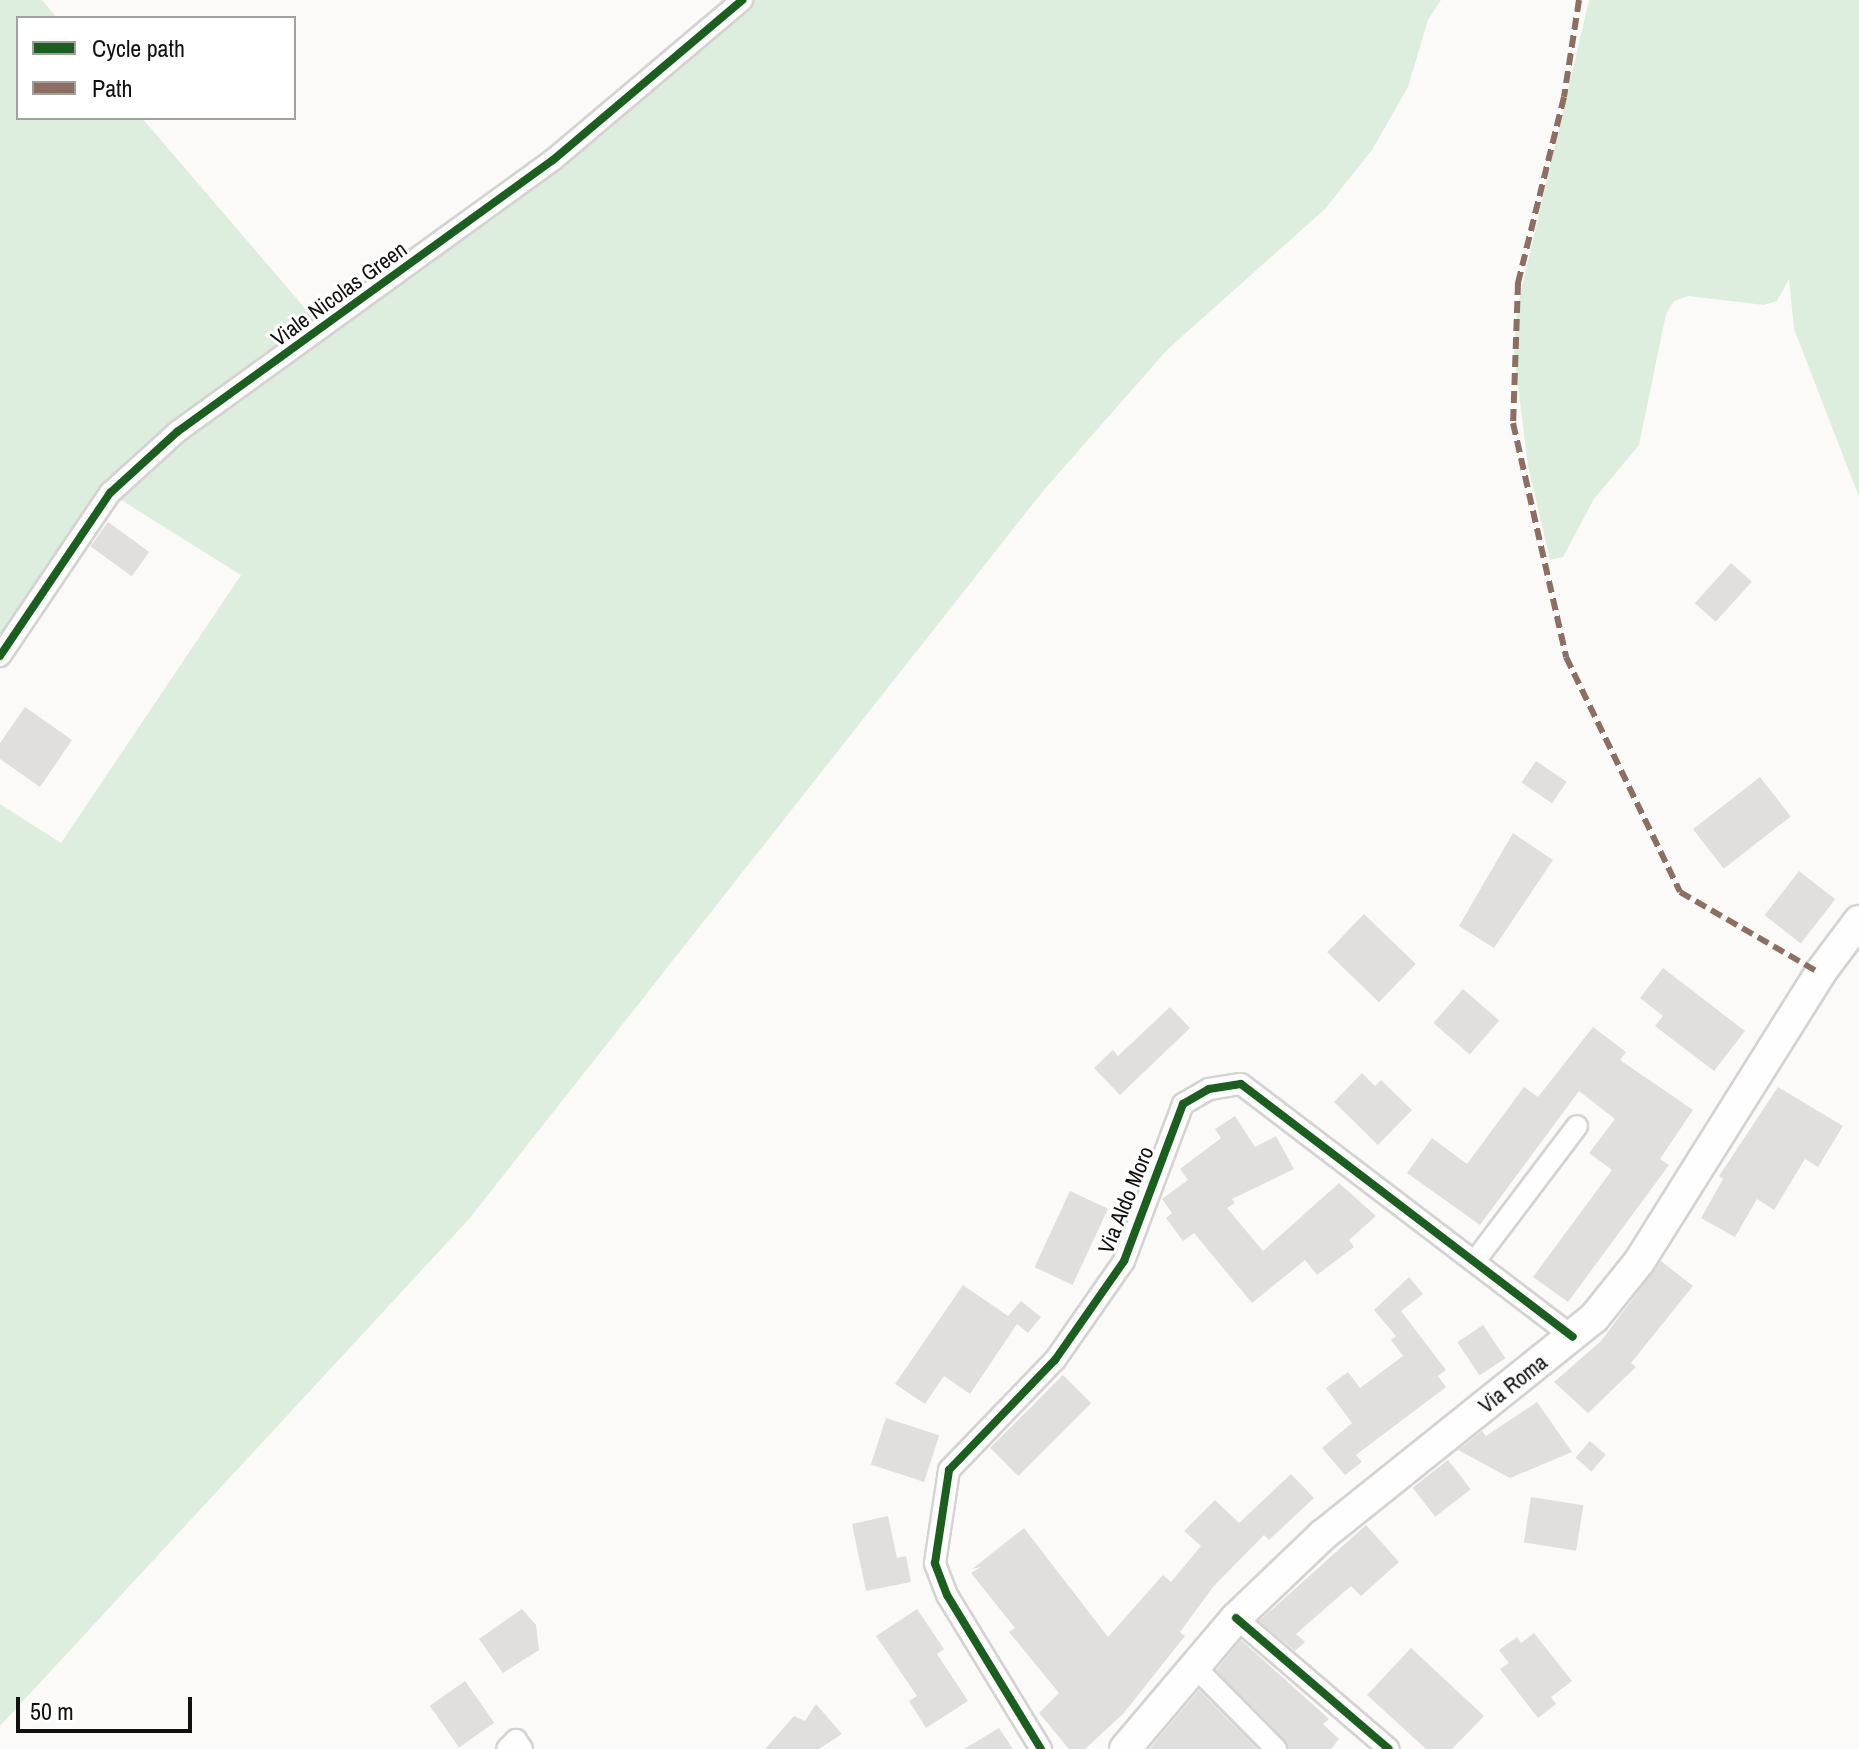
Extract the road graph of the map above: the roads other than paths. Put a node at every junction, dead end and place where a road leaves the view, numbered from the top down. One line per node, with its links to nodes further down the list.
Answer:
1 (742, 0): 2 (street, Viale Nicolas Green)
2 (0, 656)
3 (1859, 921): 6 (street, Via Roma)
4 (1577, 1126): 5 (street)
5 (1475, 1261): 6 (street, Via Aldo Moro); 11 (street, Via Aldo Moro)
6 (1573, 1337): 7 (street, Via Roma)
7 (1236, 1618): 8 (street, Via Roma); 14 (street)
8 (1194, 1666): 12 (street, Via Roma); 13 (street)
9 (507, 1749): 10 (street)
10 (522, 1749)
11 (1041, 1749)
12 (1125, 1749)
13 (1276, 1749)
14 (1389, 1749)

